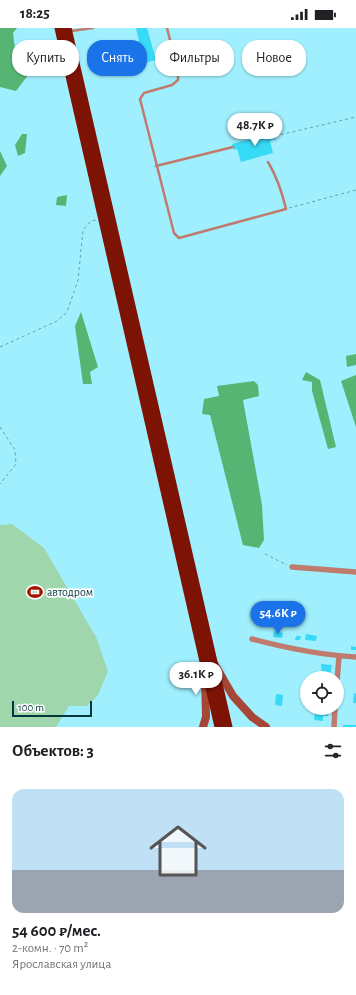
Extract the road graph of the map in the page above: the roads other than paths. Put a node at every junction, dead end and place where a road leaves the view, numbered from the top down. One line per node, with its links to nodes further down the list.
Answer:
1 (59, 28): 14 (highway)
2 (93, 28): 4 (lane)
3 (167, 28): 7 (lane)
4 (68, 30): 13 (highway)
5 (233, 146): 7 (lane)
6 (268, 162): 7 (lane)
7 (156, 166)
8 (292, 567): 9 (street)
9 (356, 572)
10 (252, 640): 11 (street)
11 (339, 656): 12 (street); 15 (street)
12 (356, 657)
13 (212, 660): 19 (highway); 20 (main road)
14 (205, 668): 17 (main road); 18 (highway)
15 (338, 671)
16 (335, 715): 21 (street)
17 (203, 727)
18 (219, 727)
19 (228, 727)
20 (266, 727)
21 (334, 727)

